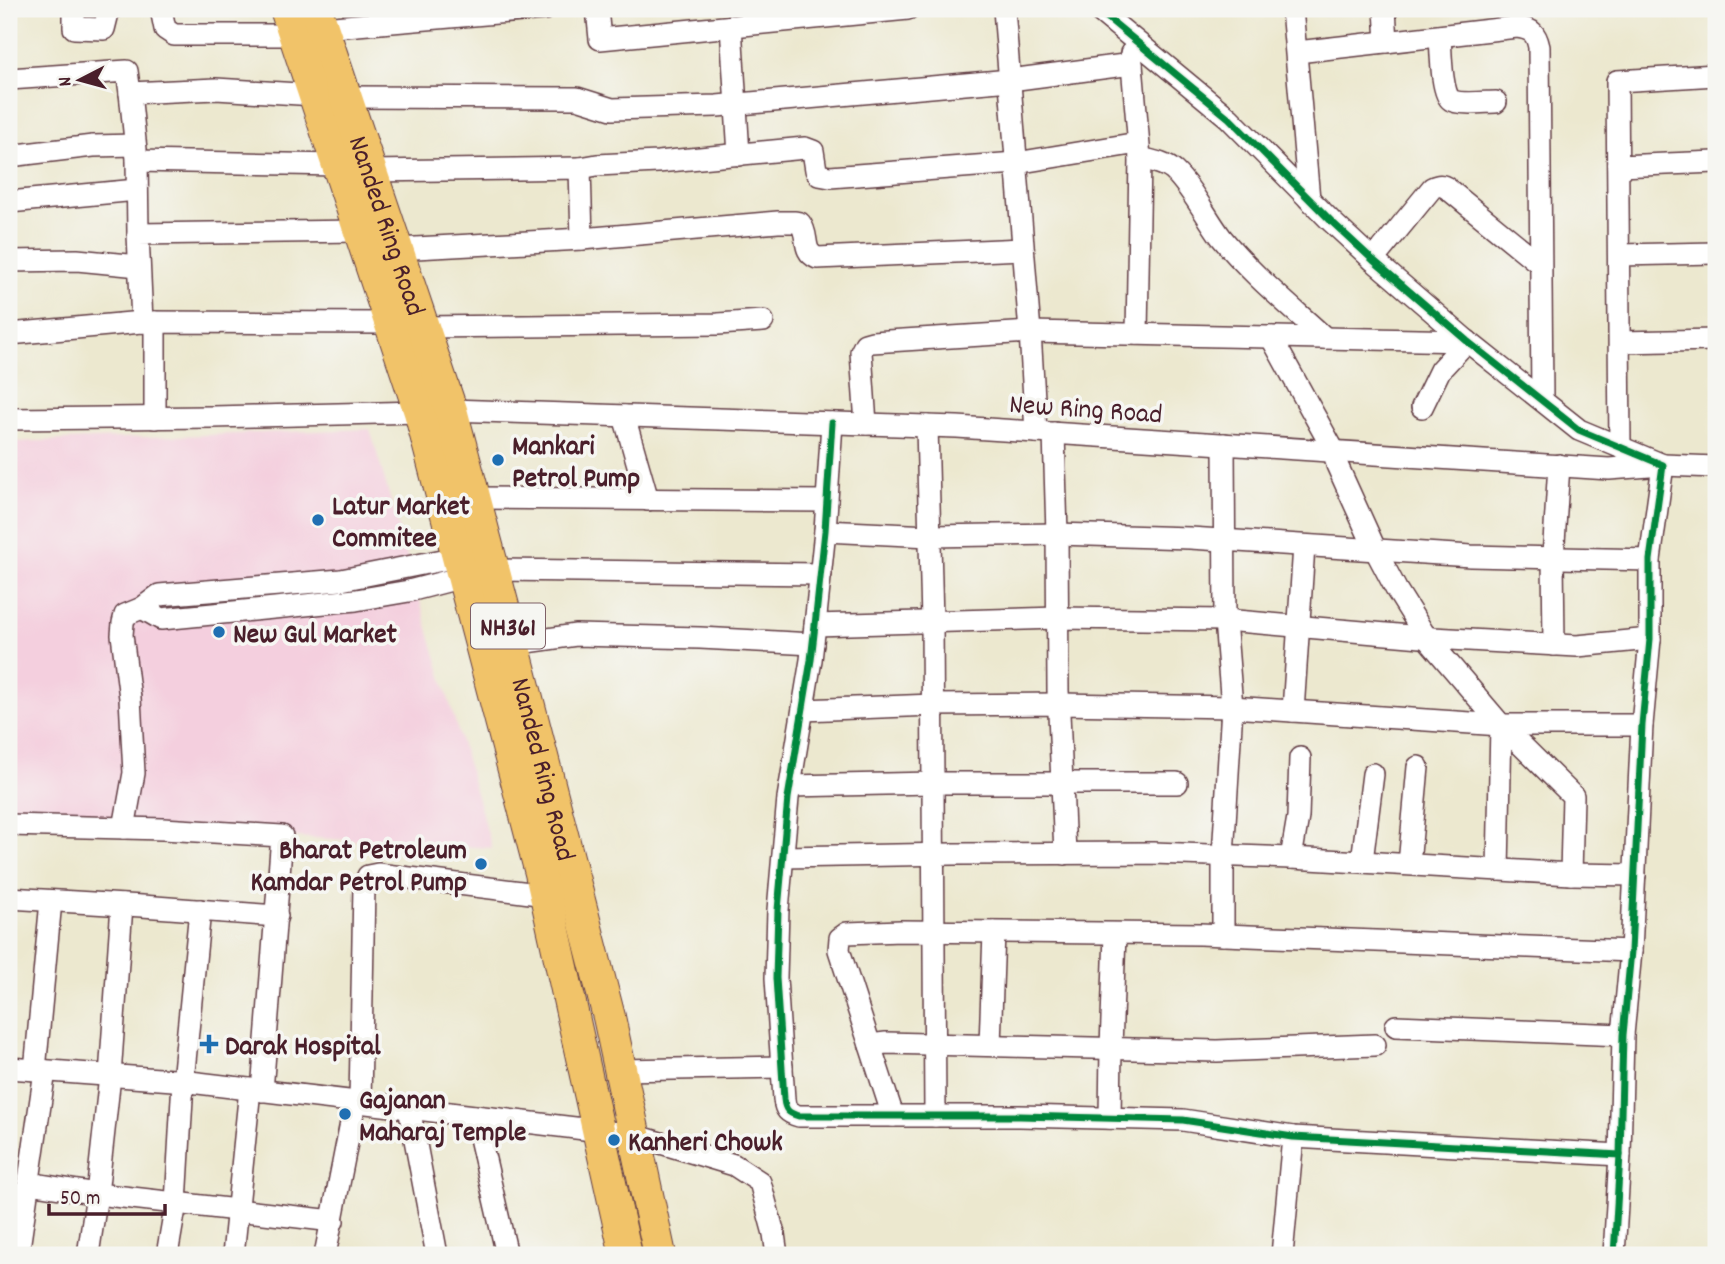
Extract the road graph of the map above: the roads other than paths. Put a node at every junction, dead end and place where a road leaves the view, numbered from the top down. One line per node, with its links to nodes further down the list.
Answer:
1 (74, 9): 2 (street)
2 (109, 9)
3 (161, 9): 12 (street)
4 (545, 9): 11 (street)
5 (597, 9): 13 (street)
6 (908, 9): 13 (street)
7 (1004, 9): 21 (street)
8 (1097, 9): 14 (street)
9 (1292, 9): 17 (street)
10 (1385, 9): 16 (street)
11 (383, 16): 12 (street)
12 (305, 20): 23 (highway, NH361); 24 (highway, Nanded Ring Road / NH361)
13 (731, 26): 26 (street)
14 (1129, 36): 18 (street); 38 (street)
15 (1440, 36): 16 (street); 25 (street); 49 (street)
16 (1387, 42): 17 (street)
17 (1297, 52): 38 (street)
18 (1132, 64): 21 (street); 27 (street)
19 (1716, 75): 34 (street)
20 (9, 79): 22 (street)
21 (1010, 80): 26 (street); 32 (street)
22 (130, 93): 23 (street); 28 (street)
23 (315, 95): 33 (highway, NH361)
24 (346, 97): 26 (street); 36 (highway, Nanded Ring Road / NH361)
25 (1496, 102)
26 (734, 104): 29 (street)
27 (1139, 151): 32 (street); 57 (street); 59 (street)
28 (136, 153): 30 (street); 33 (street); 37 (street)
29 (739, 155): 32 (street); 35 (street)
30 (9, 156)
31 (1716, 162): 34 (street)
32 (1016, 163): 44 (street)
33 (338, 165): 40 (highway, NH361)
34 (1618, 166): 46 (street)
35 (580, 168): 36 (street); 42 (street)
36 (370, 171): 43 (highway, Nanded Ring Road / NH361)
37 (137, 190): 39 (street); 41 (street)
38 (1310, 199): 47 (street)
39 (9, 202)
40 (360, 231): 41 (street); 53 (highway, NH361)
41 (138, 233): 50 (street)
42 (582, 239): 43 (street); 44 (street)
43 (397, 249): 54 (highway, Nanded Ring Road / NH361)
44 (1023, 249): 55 (street)
45 (1716, 253): 46 (street)
46 (1619, 255): 62 (street)
47 (1373, 260): 49 (street); 61 (street)
48 (9, 261): 50 (street)
49 (1540, 264): 63 (street)
50 (139, 266): 52 (street)
51 (763, 321): 54 (street)
52 (148, 322): 53 (street); 56 (street); 67 (street)
53 (390, 323): 65 (highway, NH361)
54 (423, 327): 65 (highway, Nanded Ring Road / NH361)
55 (1030, 332): 57 (street); 70 (street); 72 (street)
56 (9, 334)
57 (1138, 334): 58 (street)
58 (1271, 337): 59 (street); 75 (street)
59 (1325, 338): 61 (street)
60 (1716, 340): 62 (street)
61 (1467, 341): 63 (street); 64 (street)
62 (1620, 342): 74 (street)
63 (1542, 399): 74 (street)
64 (1422, 407)
65 (435, 411): 66 (street, New Ring Road); 67 (street, New Ring Road); 79 (highway, Nanded Ring Road / NH361); 90 (highway, NH361)
66 (624, 416): 69 (street, New Ring Road); 80 (street)
67 (155, 418): 68 (street, New Ring Road)
68 (9, 419)
69 (832, 423): 70 (street, New Ring Road); 81 (street)
70 (866, 424): 71 (street, New Ring Road)
71 (927, 426): 72 (street, New Ring Road); 84 (street)
72 (1045, 433): 73 (street, New Ring Road); 83 (street)
73 (1224, 444): 75 (street, New Ring Road); 85 (street)
74 (1620, 447): 77 (street)
75 (1334, 451): 76 (street, New Ring Road); 87 (street)
76 (1559, 465): 77 (street, New Ring Road); 88 (street)
77 (1663, 465): 78 (street, New Ring Road); 89 (street)
78 (1716, 467)
79 (474, 498): 80 (street); 90 (highway, Nanded Ring Road / NH361)
80 (648, 500): 81 (street)
81 (827, 501): 82 (street)
82 (825, 530): 84 (street); 91 (street)
83 (1057, 534): 84 (street); 85 (street); 92 (street)
84 (930, 536): 94 (street)
85 (1224, 541): 86 (street); 93 (street)
86 (1304, 546): 87 (street); 95 (street)
87 (1376, 551): 88 (street); 97 (street)
88 (1553, 558): 89 (street); 100 (street)
89 (1650, 561): 98 (street)
90 (471, 568): 91 (street); 99 (highway, Nanded Ring Road / NH361); 116 (street); 127 (highway, NH361)
91 (821, 574): 96 (street)
92 (1058, 618): 93 (street); 94 (street); 101 (street)
93 (1224, 620): 95 (street); 103 (street)
94 (933, 621): 96 (street); 102 (street)
95 (1298, 627): 97 (street); 105 (street)
96 (814, 635): 99 (street); 104 (street)
97 (1426, 637): 100 (street); 107 (street)
98 (1650, 639): 100 (street); 106 (street)
99 (513, 644): 147 (highway, Nanded Ring Road / NH361)
100 (1554, 645)
101 (1059, 704): 102 (street); 103 (street); 112 (street)
102 (933, 705): 104 (street); 111 (street)
103 (1232, 707): 105 (street); 119 (street)
104 (803, 710): 114 (street)
105 (1293, 711): 107 (street)
106 (1642, 724): 107 (street); 126 (street)
107 (1501, 725): 124 (street); 125 (street)
108 (1300, 758): 121 (street)
109 (1418, 768): 123 (street)
110 (1373, 775): 122 (street)
111 (933, 783): 112 (street); 114 (street); 118 (street)
112 (1062, 783): 113 (street); 117 (street)
113 (1177, 783)
114 (790, 786): 120 (street)
115 (9, 825): 116 (street)
116 (124, 828): 132 (street)
117 (1065, 854): 118 (street); 119 (street)
118 (933, 855): 120 (street); 133 (street)
119 (1223, 856): 121 (street); 136 (street)
120 (783, 857): 146 (street)
121 (1291, 858): 122 (street)
122 (1362, 861): 123 (street)
123 (1409, 864): 124 (street)
124 (1497, 870): 125 (street)
125 (1571, 874): 126 (street)
126 (1634, 876): 137 (street)
127 (546, 895): 152 (street); 158 (highway, NH361)
128 (9, 898): 129 (street)
129 (51, 901): 130 (street); 148 (street)
130 (122, 905): 131 (street); 149 (street)
131 (200, 910): 132 (street); 150 (street)
132 (276, 916): 151 (street)
133 (933, 931): 134 (street); 140 (street); 141 (street)
134 (993, 932): 135 (street); 142 (street)
135 (1115, 934): 136 (street); 144 (street)
136 (1223, 935): 137 (street)
137 (1631, 951): 139 (street)
138 (1396, 1026): 139 (street)
139 (1623, 1035): 161 (street)
140 (935, 1044): 141 (street); 142 (street); 156 (street)
141 (870, 1045): 155 (street)
142 (990, 1045): 144 (street)
143 (1375, 1045): 144 (street)
144 (1111, 1048): 157 (street)
145 (9, 1068): 148 (street)
146 (782, 1068): 147 (street); 155 (street)
147 (620, 1070): 159 (highway, Nanded Ring Road / NH361)
148 (40, 1071): 149 (street); 162 (street)
149 (110, 1076): 150 (street); 163 (street)
150 (183, 1082): 151 (street); 164 (street)
151 (256, 1090): 152 (street); 165 (street)
152 (357, 1102): 153 (street); 166 (street)
153 (409, 1108): 154 (street); 172 (street)
154 (475, 1116): 158 (street); 173 (street)
155 (893, 1116): 156 (street)
156 (935, 1116): 157 (street)
157 (1110, 1118): 160 (street)
158 (598, 1131): 159 (street); 174 (highway, NH361)
159 (634, 1135): 175 (highway, Nanded Ring Road / NH361); 176 (street)
160 (1293, 1137): 161 (street); 177 (street)
161 (1620, 1155): 178 (street)
162 (29, 1183): 163 (street); 167 (street)
163 (97, 1194): 164 (street); 168 (street)
164 (176, 1203): 165 (street); 169 (street)
165 (237, 1210): 166 (street); 170 (street)
166 (333, 1221): 171 (street)
167 (16, 1249)
168 (88, 1255)
169 (167, 1255)
170 (233, 1255)
171 (325, 1255)
172 (437, 1255)
173 (507, 1255)
174 (626, 1255)
175 (660, 1255)
176 (777, 1255)
177 (1282, 1255)
178 (1614, 1255)

